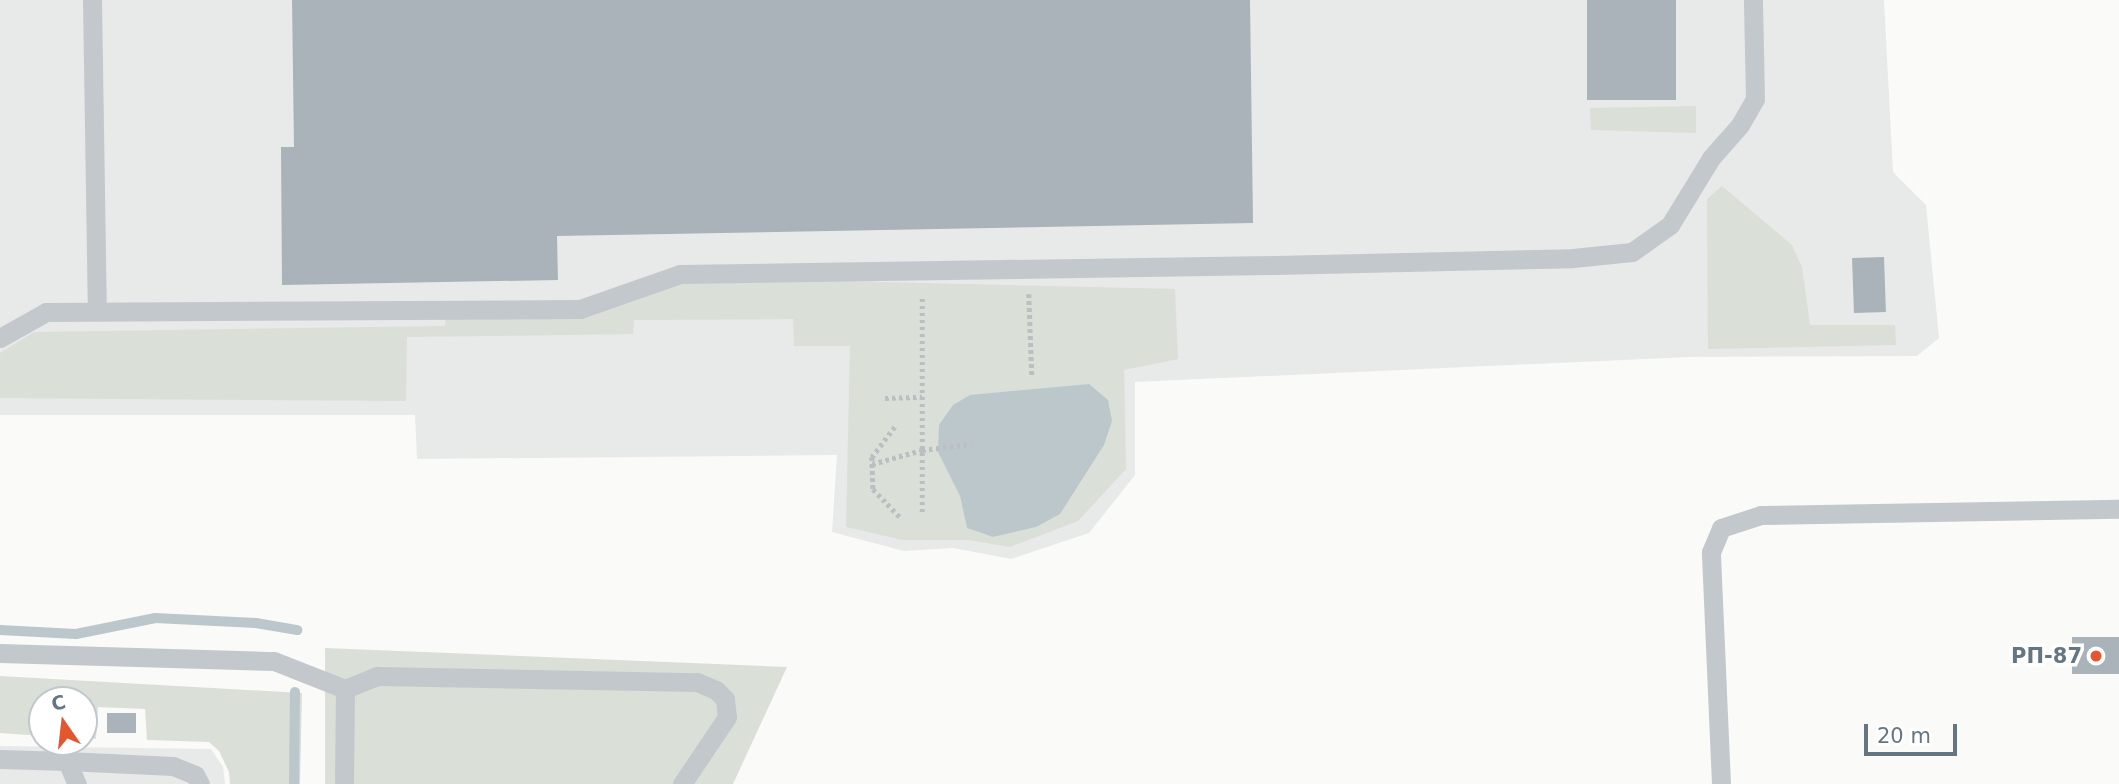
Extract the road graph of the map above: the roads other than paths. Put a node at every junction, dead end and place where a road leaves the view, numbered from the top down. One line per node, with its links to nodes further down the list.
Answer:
1 (92, 0): 3 (lane)
2 (1753, 0): 3 (lane)
3 (97, 310): 4 (lane)
4 (0, 338)
5 (2119, 509): 14 (lane)
6 (0, 653): 7 (lane)
7 (345, 689): 12 (lane); 13 (lane)
8 (0, 759): 9 (lane)
9 (67, 761): 10 (lane); 11 (lane)
10 (77, 784)
11 (200, 784)
12 (344, 784)
13 (682, 784)
14 (1721, 784)

